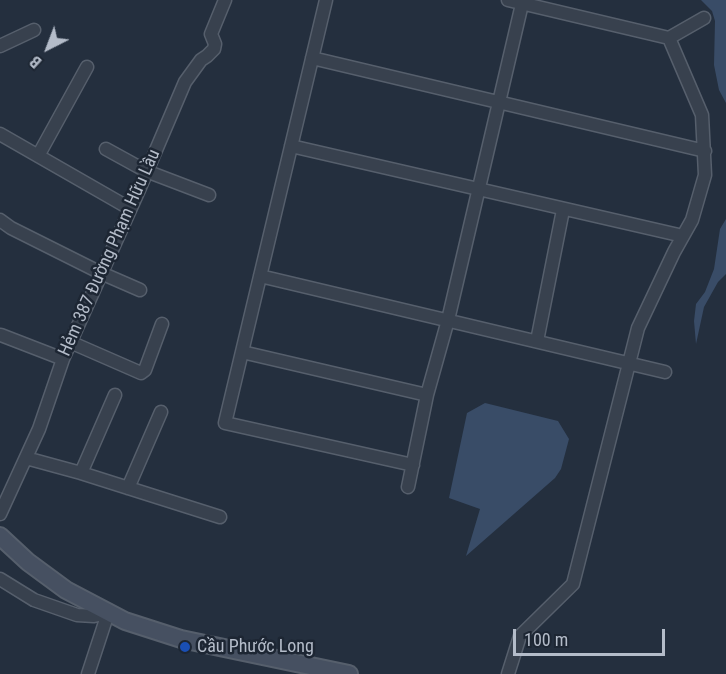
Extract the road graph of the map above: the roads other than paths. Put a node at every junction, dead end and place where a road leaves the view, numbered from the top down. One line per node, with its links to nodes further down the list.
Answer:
1 (225, 0): 17 (street, Hẻm 387 Đường Phạm Hữu Lầu)
2 (326, 0): 9 (street)
3 (508, 0): 4 (street)
4 (522, 4): 7 (street); 11 (street)
5 (704, 18): 7 (street)
6 (34, 30): 8 (street)
7 (669, 38): 15 (street)
8 (0, 46)
9 (312, 58): 11 (street); 13 (street)
10 (87, 67): 16 (street)
11 (499, 102): 15 (street); 18 (street)
12 (0, 134): 16 (street)
13 (291, 146): 18 (street); 25 (street)
14 (106, 149): 17 (street)
15 (705, 151): 23 (street)
16 (38, 156): 20 (street)
17 (146, 171): 19 (street); 20 (street, Hẻm 387 Đường Phạm Hữu Lầu)
18 (478, 190): 21 (street); 27 (street)
19 (209, 195)
20 (129, 208): 24 (street, Hẻm 387 Đường Phạm Hữu Lầu)
21 (564, 210): 23 (street); 30 (street)
22 (0, 220): 24 (street)
23 (683, 237): 34 (street)
24 (101, 273): 26 (street); 31 (street, Hẻm 387 Đường Phạm Hữu Lầu)
25 (260, 276): 27 (street); 32 (street)
26 (140, 290)
27 (448, 320): 30 (street); 37 (street)
28 (162, 324): 31 (street)
29 (1, 335): 33 (street)
30 (537, 341): 34 (street)
31 (70, 342): 33 (street, Hẻm 387 Đường Phạm Hữu Lầu)
32 (242, 352): 37 (street); 40 (street)
33 (63, 359): 39 (street, Hẻm 387 Đường Phạm Hữu Lầu)
34 (628, 362): 35 (street); 51 (street)
35 (665, 372)
36 (115, 395): 41 (street)
37 (427, 395): 40 (street)
38 (161, 412): 43 (street)
39 (26, 458): 41 (street); 44 (street, Hẻm 387 Đường Phạm Hữu Lầu)
40 (413, 465): 42 (street)
41 (81, 473): 43 (street)
42 (408, 487)
43 (128, 488): 45 (street)
44 (0, 514)
45 (220, 517)
46 (0, 536): 48 (main road)
47 (0, 579): 48 (street)
48 (108, 613): 49 (street); 50 (main road)
49 (88, 674)
50 (349, 674)
51 (508, 674)

